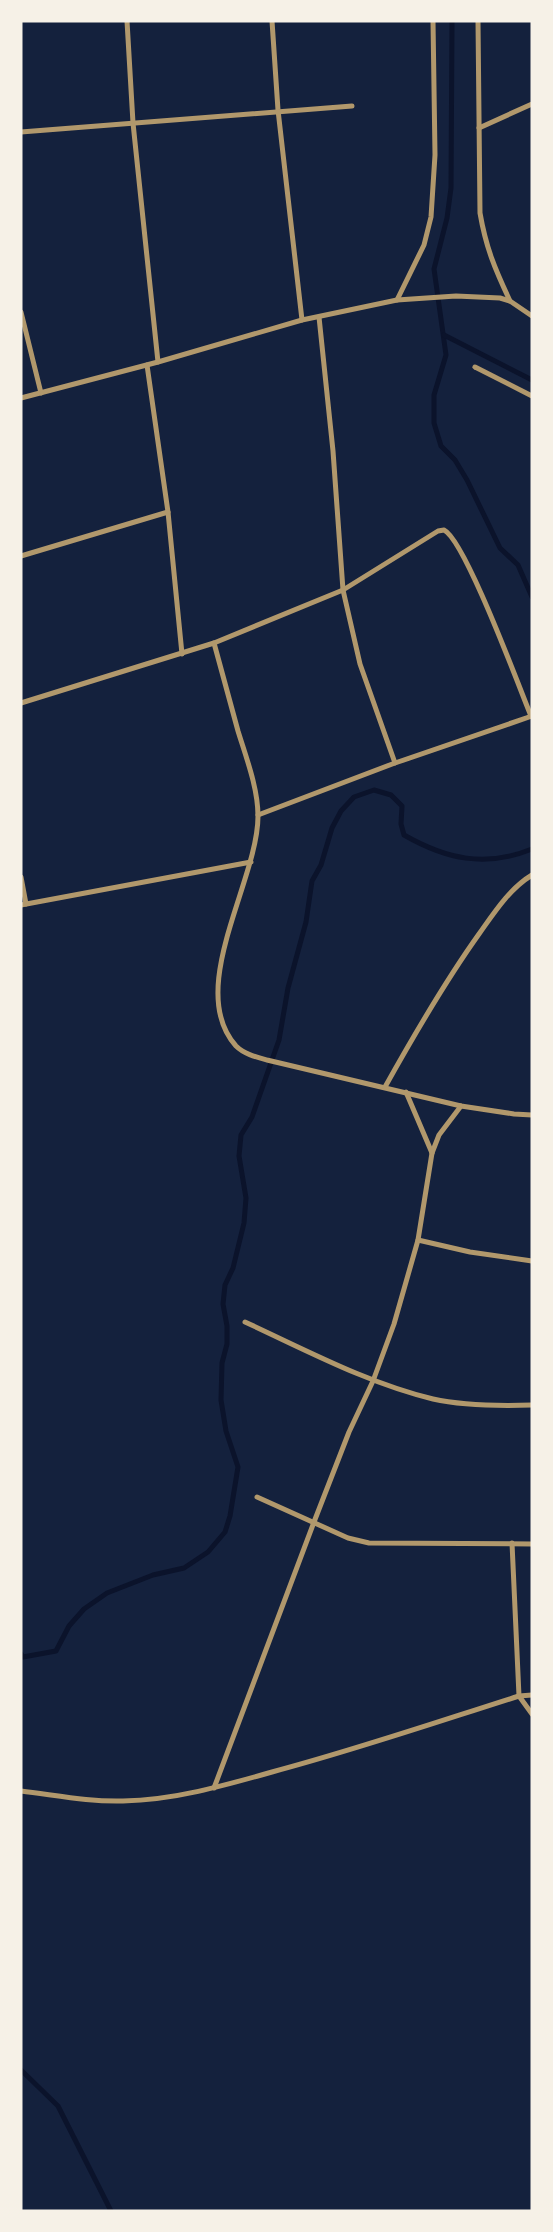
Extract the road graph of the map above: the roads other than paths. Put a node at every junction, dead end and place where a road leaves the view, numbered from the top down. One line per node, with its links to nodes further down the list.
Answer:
1 (127, 21): 8 (street)
2 (272, 21): 7 (street)
3 (432, 21): 11 (street)
4 (478, 21): 9 (street)
5 (532, 104): 9 (street)
6 (352, 106): 7 (street)
7 (278, 110): 8 (street); 16 (street)
8 (133, 124): 10 (street); 17 (street)
9 (479, 128): 12 (street)
10 (21, 132)
11 (397, 300): 12 (street); 15 (street)
12 (510, 301): 14 (street)
13 (21, 312): 20 (street)
14 (532, 316)
15 (318, 317): 16 (street); 25 (street)
16 (302, 320): 17 (street)
17 (158, 362): 18 (street)
18 (147, 365): 20 (street); 23 (street)
19 (475, 367): 21 (street)
20 (41, 393): 22 (street)
21 (532, 396)
22 (21, 398)
23 (168, 512): 24 (street); 27 (street)
24 (21, 556)
25 (343, 590): 26 (street); 29 (street); 30 (street)
26 (214, 643): 27 (street); 31 (street)
27 (182, 654): 28 (street)
28 (21, 703)
29 (531, 716): 30 (street)
30 (395, 763): 31 (street)
31 (258, 815): 32 (street)
32 (251, 862): 35 (street); 36 (street)
33 (532, 875): 36 (street)
34 (21, 877): 35 (street)
35 (24, 904)
36 (386, 1087): 37 (street)
37 (406, 1092): 38 (street); 40 (street)
38 (461, 1106): 39 (street); 40 (street)
39 (532, 1115)
40 (432, 1153): 41 (street)
41 (418, 1240): 42 (street); 44 (street)
42 (532, 1261)
43 (245, 1322): 44 (street)
44 (373, 1381): 45 (street); 47 (street)
45 (532, 1404)
46 (256, 1497): 47 (street)
47 (314, 1522): 48 (street); 53 (street)
48 (512, 1544): 49 (street); 51 (street)
49 (532, 1544)
50 (532, 1695): 51 (street)
51 (519, 1696): 52 (street); 53 (street)
52 (532, 1714)
53 (214, 1788): 54 (street)
54 (21, 1791)

